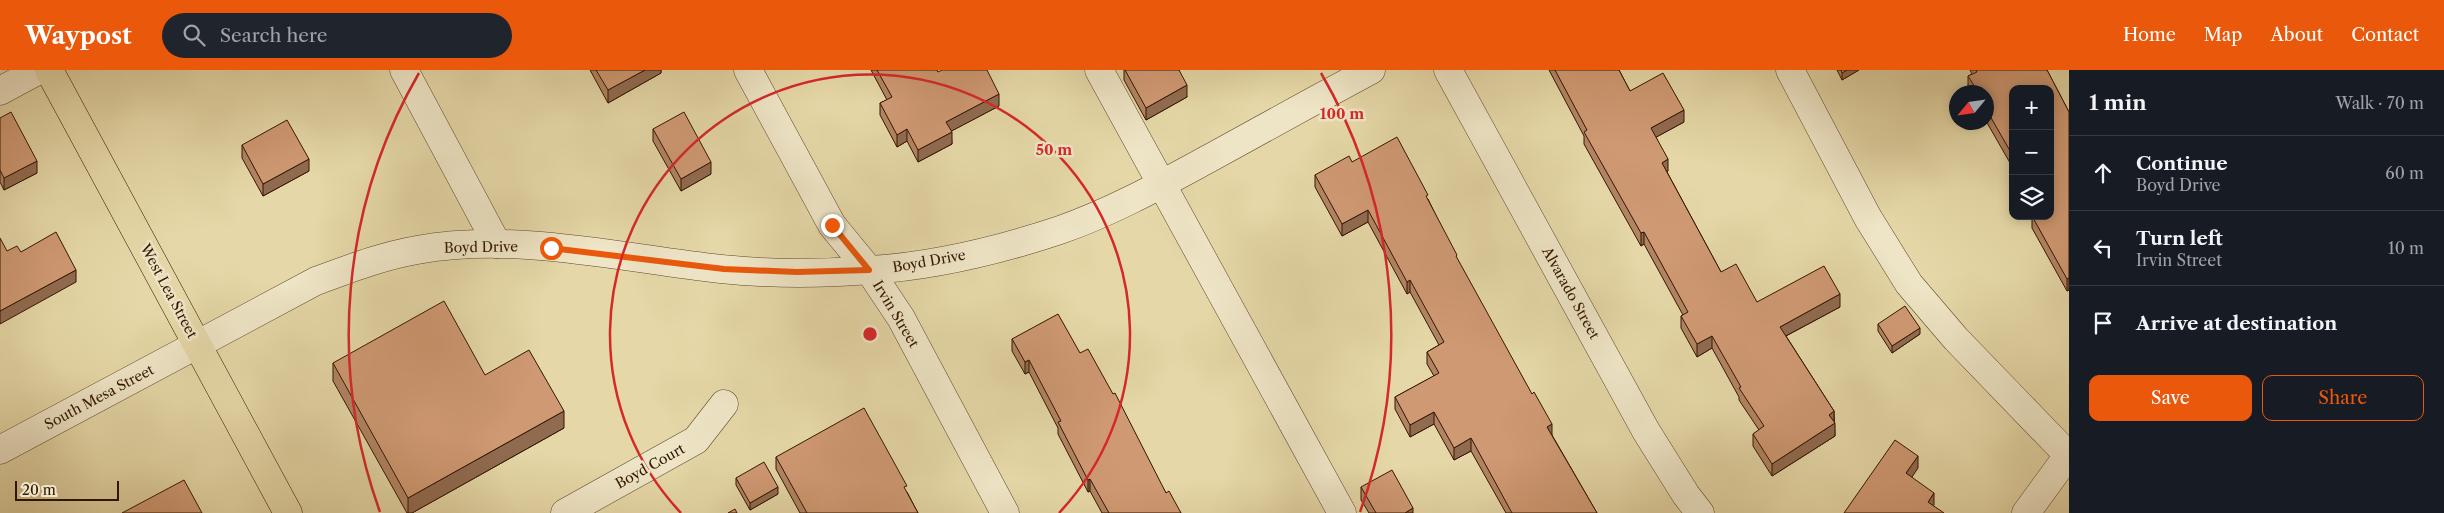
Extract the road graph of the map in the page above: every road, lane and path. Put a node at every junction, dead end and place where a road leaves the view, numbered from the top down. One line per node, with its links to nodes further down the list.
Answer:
1 (38, 70): 9 (street)
2 (49, 70): 13 (main road, West Lea Street)
3 (404, 70): 11 (street)
4 (748, 70): 12 (street, Irvin Street)
5 (1099, 70): 10 (street)
6 (1371, 70): 10 (street, Boyd Drive)
7 (1448, 70): 21 (street, Alvarado Street)
8 (1790, 70): 16 (street)
9 (0, 91)
10 (1162, 184): 12 (street, Boyd Drive); 20 (street)
11 (497, 244): 12 (street, Boyd Drive); 13 (street, Boyd Drive)
12 (869, 270): 19 (street, Irvin Street)
13 (198, 344): 15 (street, South Mesa Street); 17 (main road, West Lea Street)
14 (724, 404): 18 (street, Boyd Court)
15 (0, 450)
16 (2069, 455): 22 (street)
17 (288, 513)
18 (565, 513)
19 (1005, 513)
20 (1342, 513)
21 (1700, 513)
22 (2026, 513)

